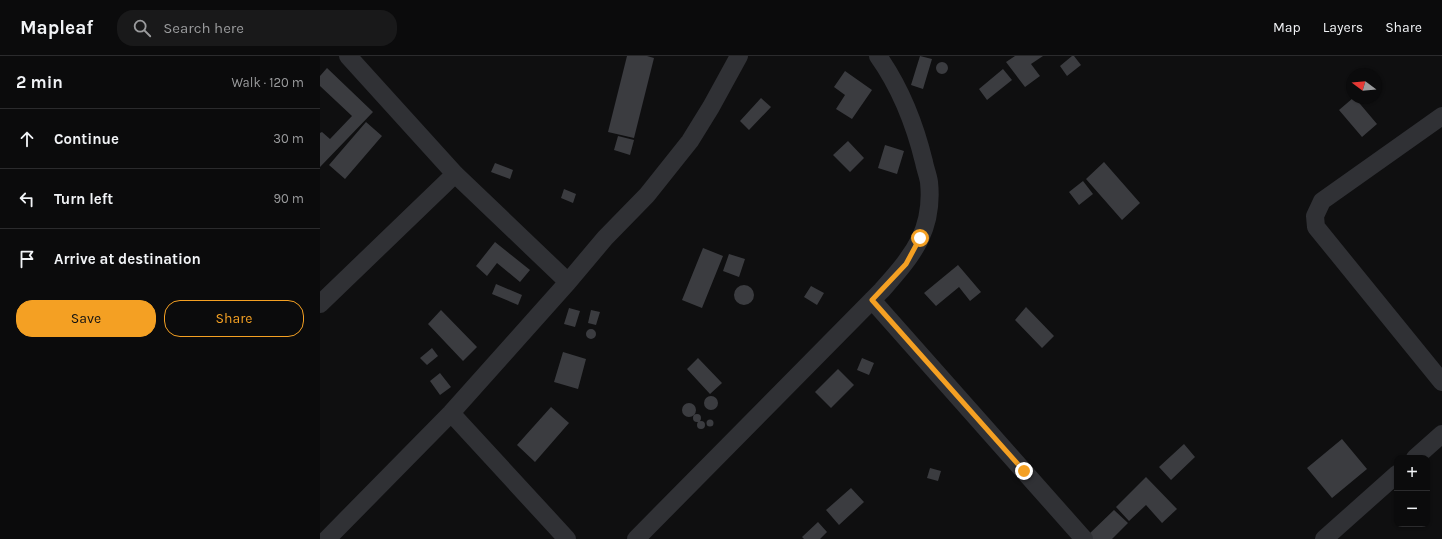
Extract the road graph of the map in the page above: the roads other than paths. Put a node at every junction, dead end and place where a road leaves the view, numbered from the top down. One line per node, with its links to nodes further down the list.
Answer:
1 (348, 56): 5 (street)
2 (739, 56): 6 (street)
3 (878, 56): 7 (street)
4 (1442, 116): 9 (street)
5 (455, 174): 6 (street); 8 (street)
6 (568, 282): 10 (street)
7 (872, 300): 16 (street); 17 (street)
8 (320, 304)
9 (1442, 382)
10 (451, 413): 14 (street); 15 (street)
11 (1442, 434): 12 (street)
12 (1418, 455)
13 (1394, 477): 18 (street)
14 (326, 533)
15 (567, 539)
16 (636, 539)
17 (1084, 539)
18 (1324, 539)

